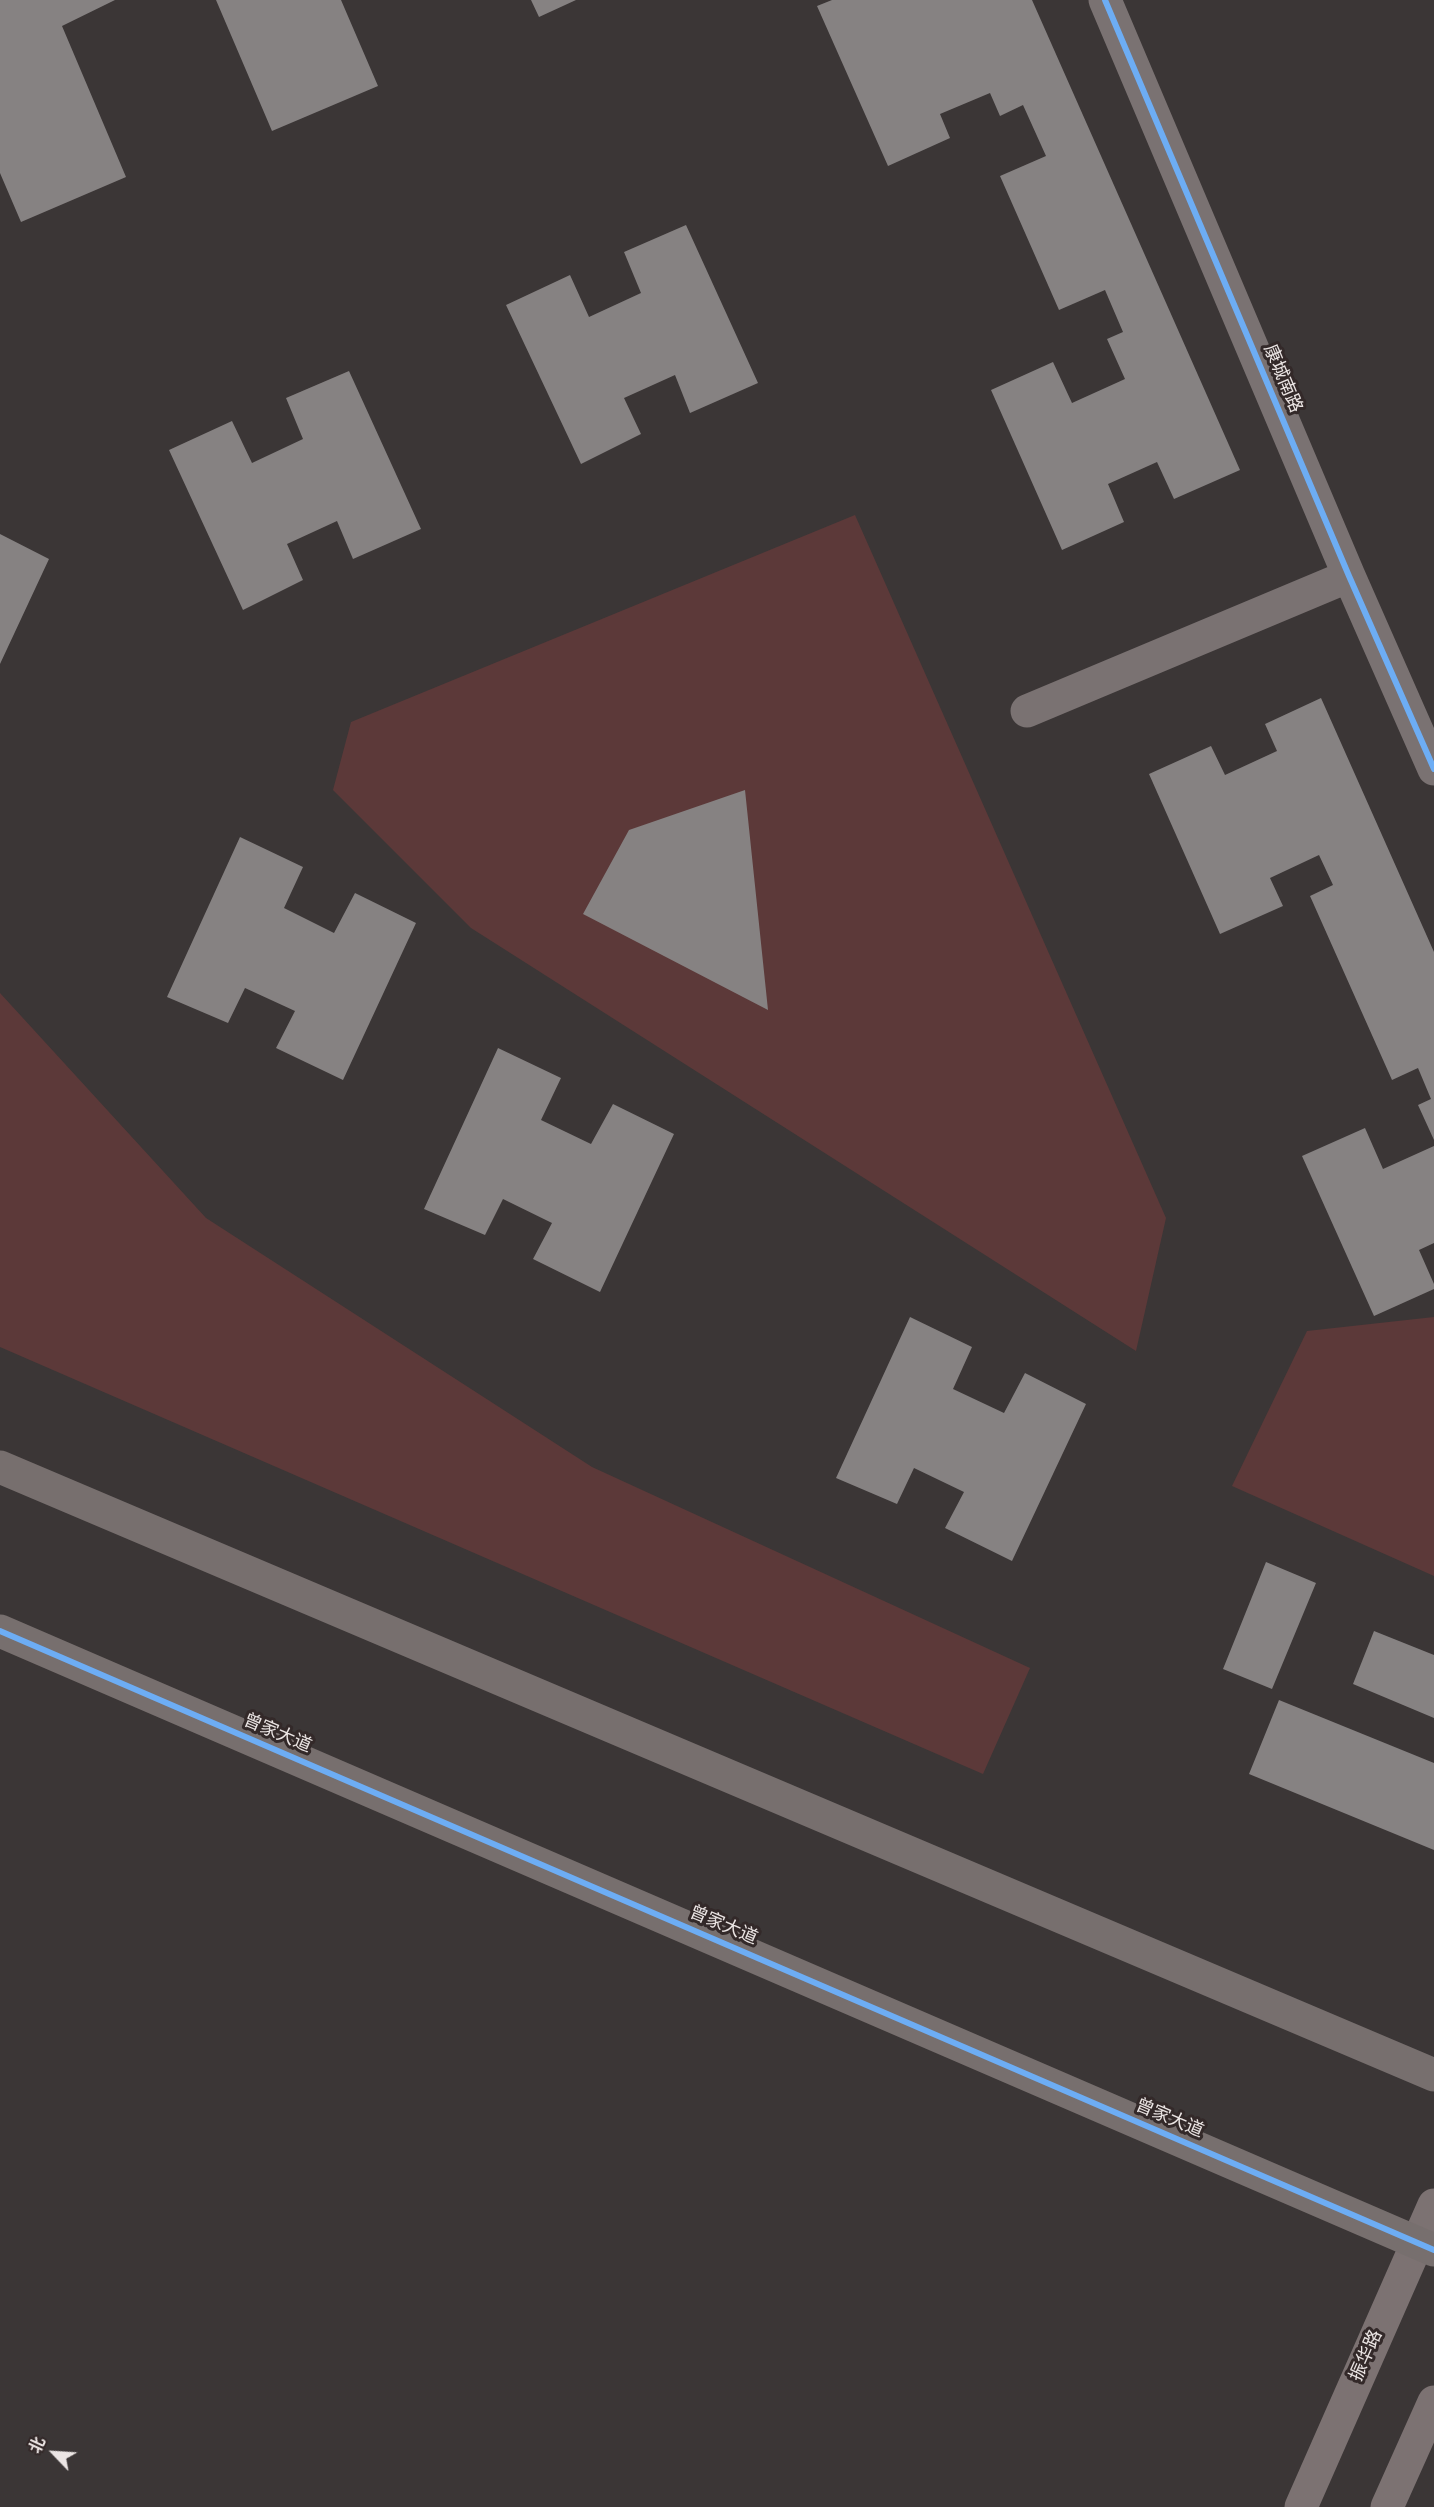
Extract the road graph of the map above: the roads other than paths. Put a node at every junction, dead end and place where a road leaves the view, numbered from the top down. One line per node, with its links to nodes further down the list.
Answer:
1 (1105, 0): 2 (street, 康城南路)
2 (1349, 576): 3 (street); 4 (street, 康城南路)
3 (1027, 711)
4 (1434, 770)
5 (0, 1467): 7 (highway)
6 (0, 1631): 9 (highway, 曾家大道)
7 (1434, 2075)
8 (1434, 2205): 9 (main road, 振华路)
9 (1426, 2246): 11 (main road, 振华路)
10 (1434, 2403): 12 (main road)
11 (1300, 2507)
12 (1387, 2507)

